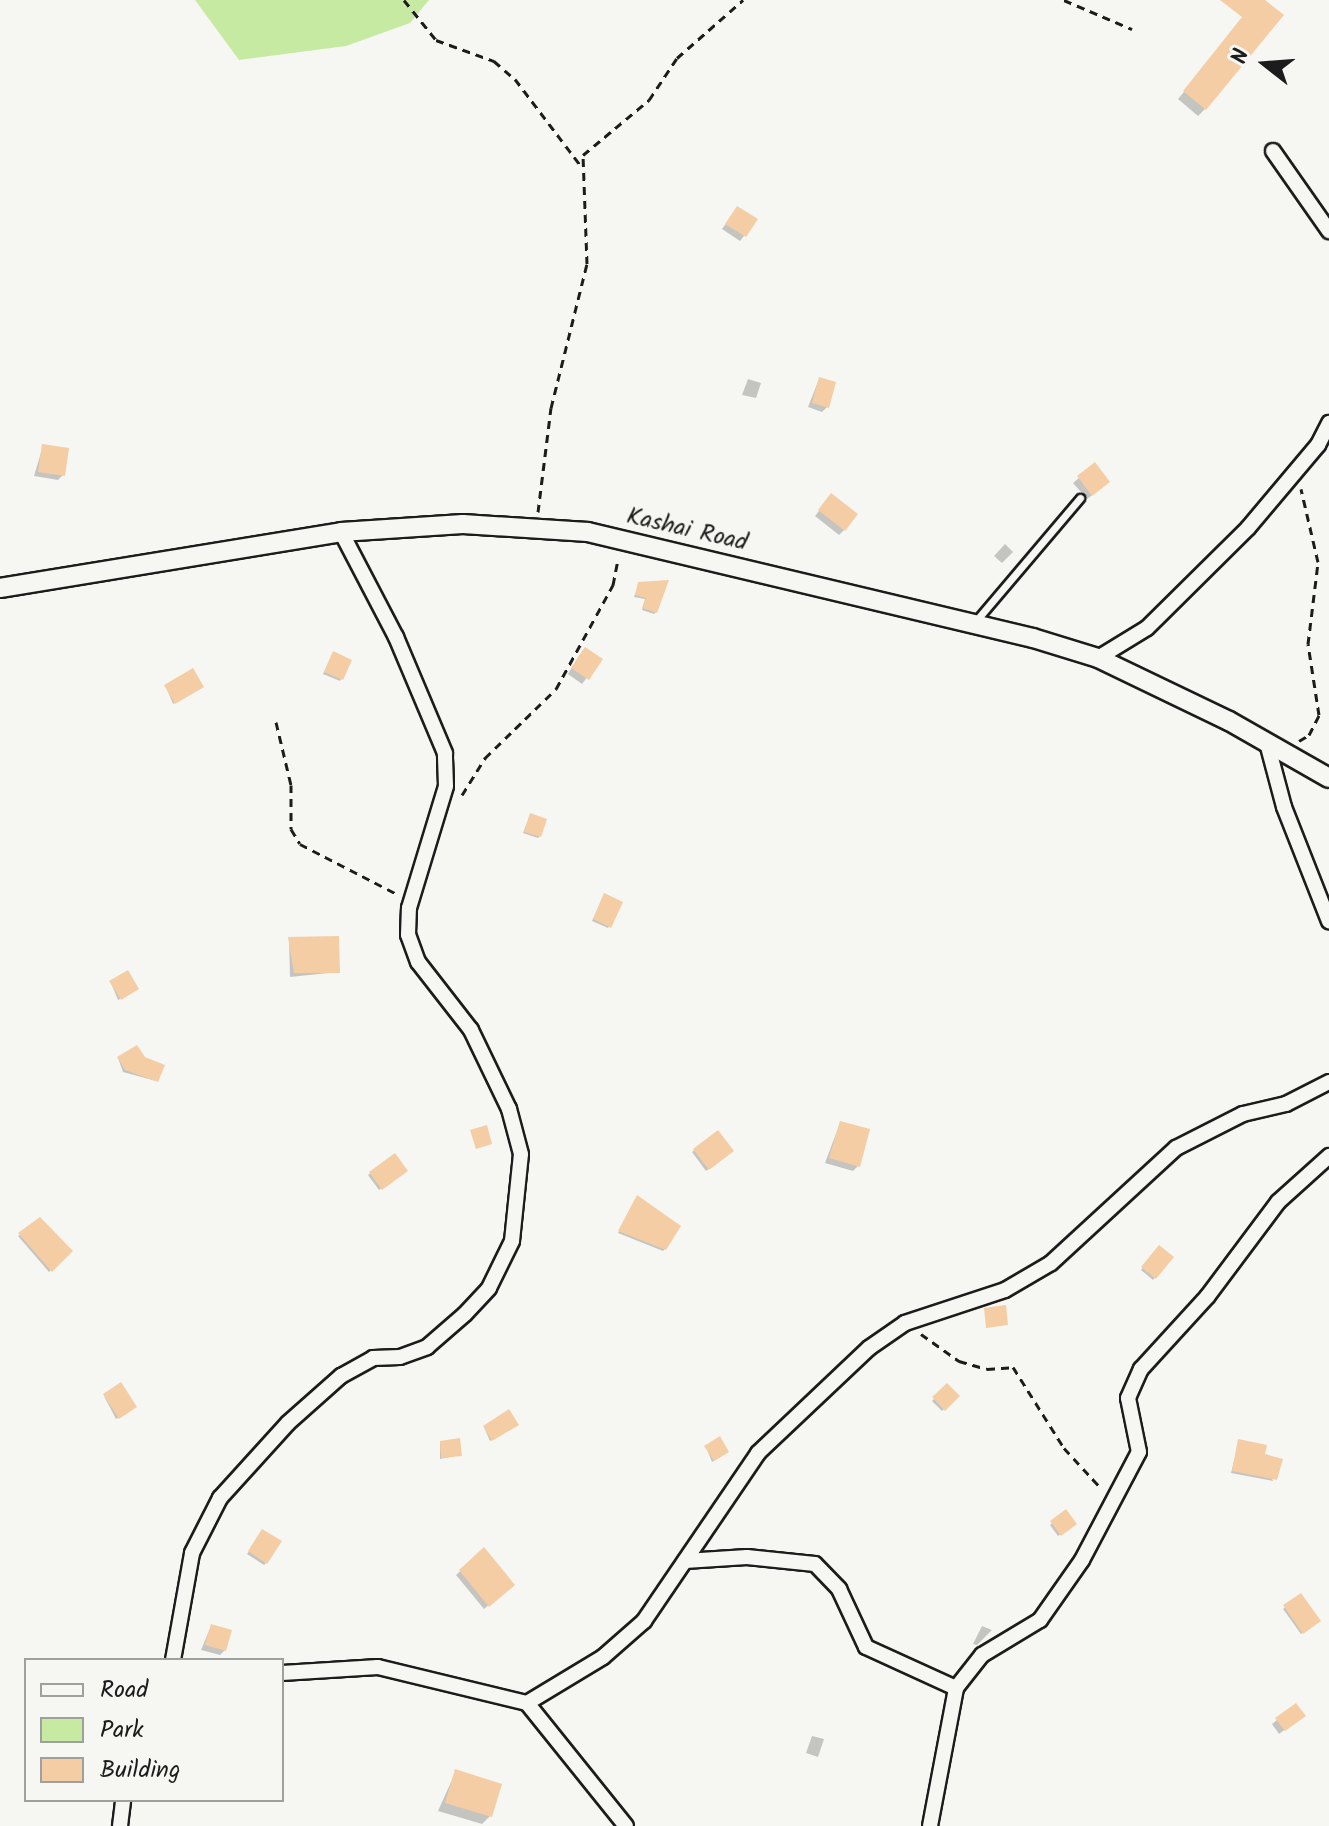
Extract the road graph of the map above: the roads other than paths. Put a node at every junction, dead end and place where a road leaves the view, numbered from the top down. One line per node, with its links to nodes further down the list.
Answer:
1 (1273, 151): 2 (street)
2 (1329, 231)
3 (1329, 423): 8 (street)
4 (1080, 498): 7 (lane)
5 (341, 532): 6 (street, Kashai Road); 7 (street, Kashai Road); 15 (street)
6 (0, 588)
7 (973, 625): 8 (street, Kashai Road)
8 (1098, 658): 9 (street, Kashai Road)
9 (1273, 746): 10 (street, Kashai Road); 11 (street)
10 (1329, 778)
11 (1329, 921)
12 (1329, 1082): 14 (street)
13 (1329, 1156): 17 (street)
14 (685, 1561): 17 (street); 18 (street)
15 (173, 1658)
16 (284, 1673): 18 (street)
17 (956, 1688): 22 (street)
18 (527, 1703): 21 (street)
19 (123, 1802): 20 (street)
20 (120, 1826)
21 (626, 1826)
22 (930, 1826)

